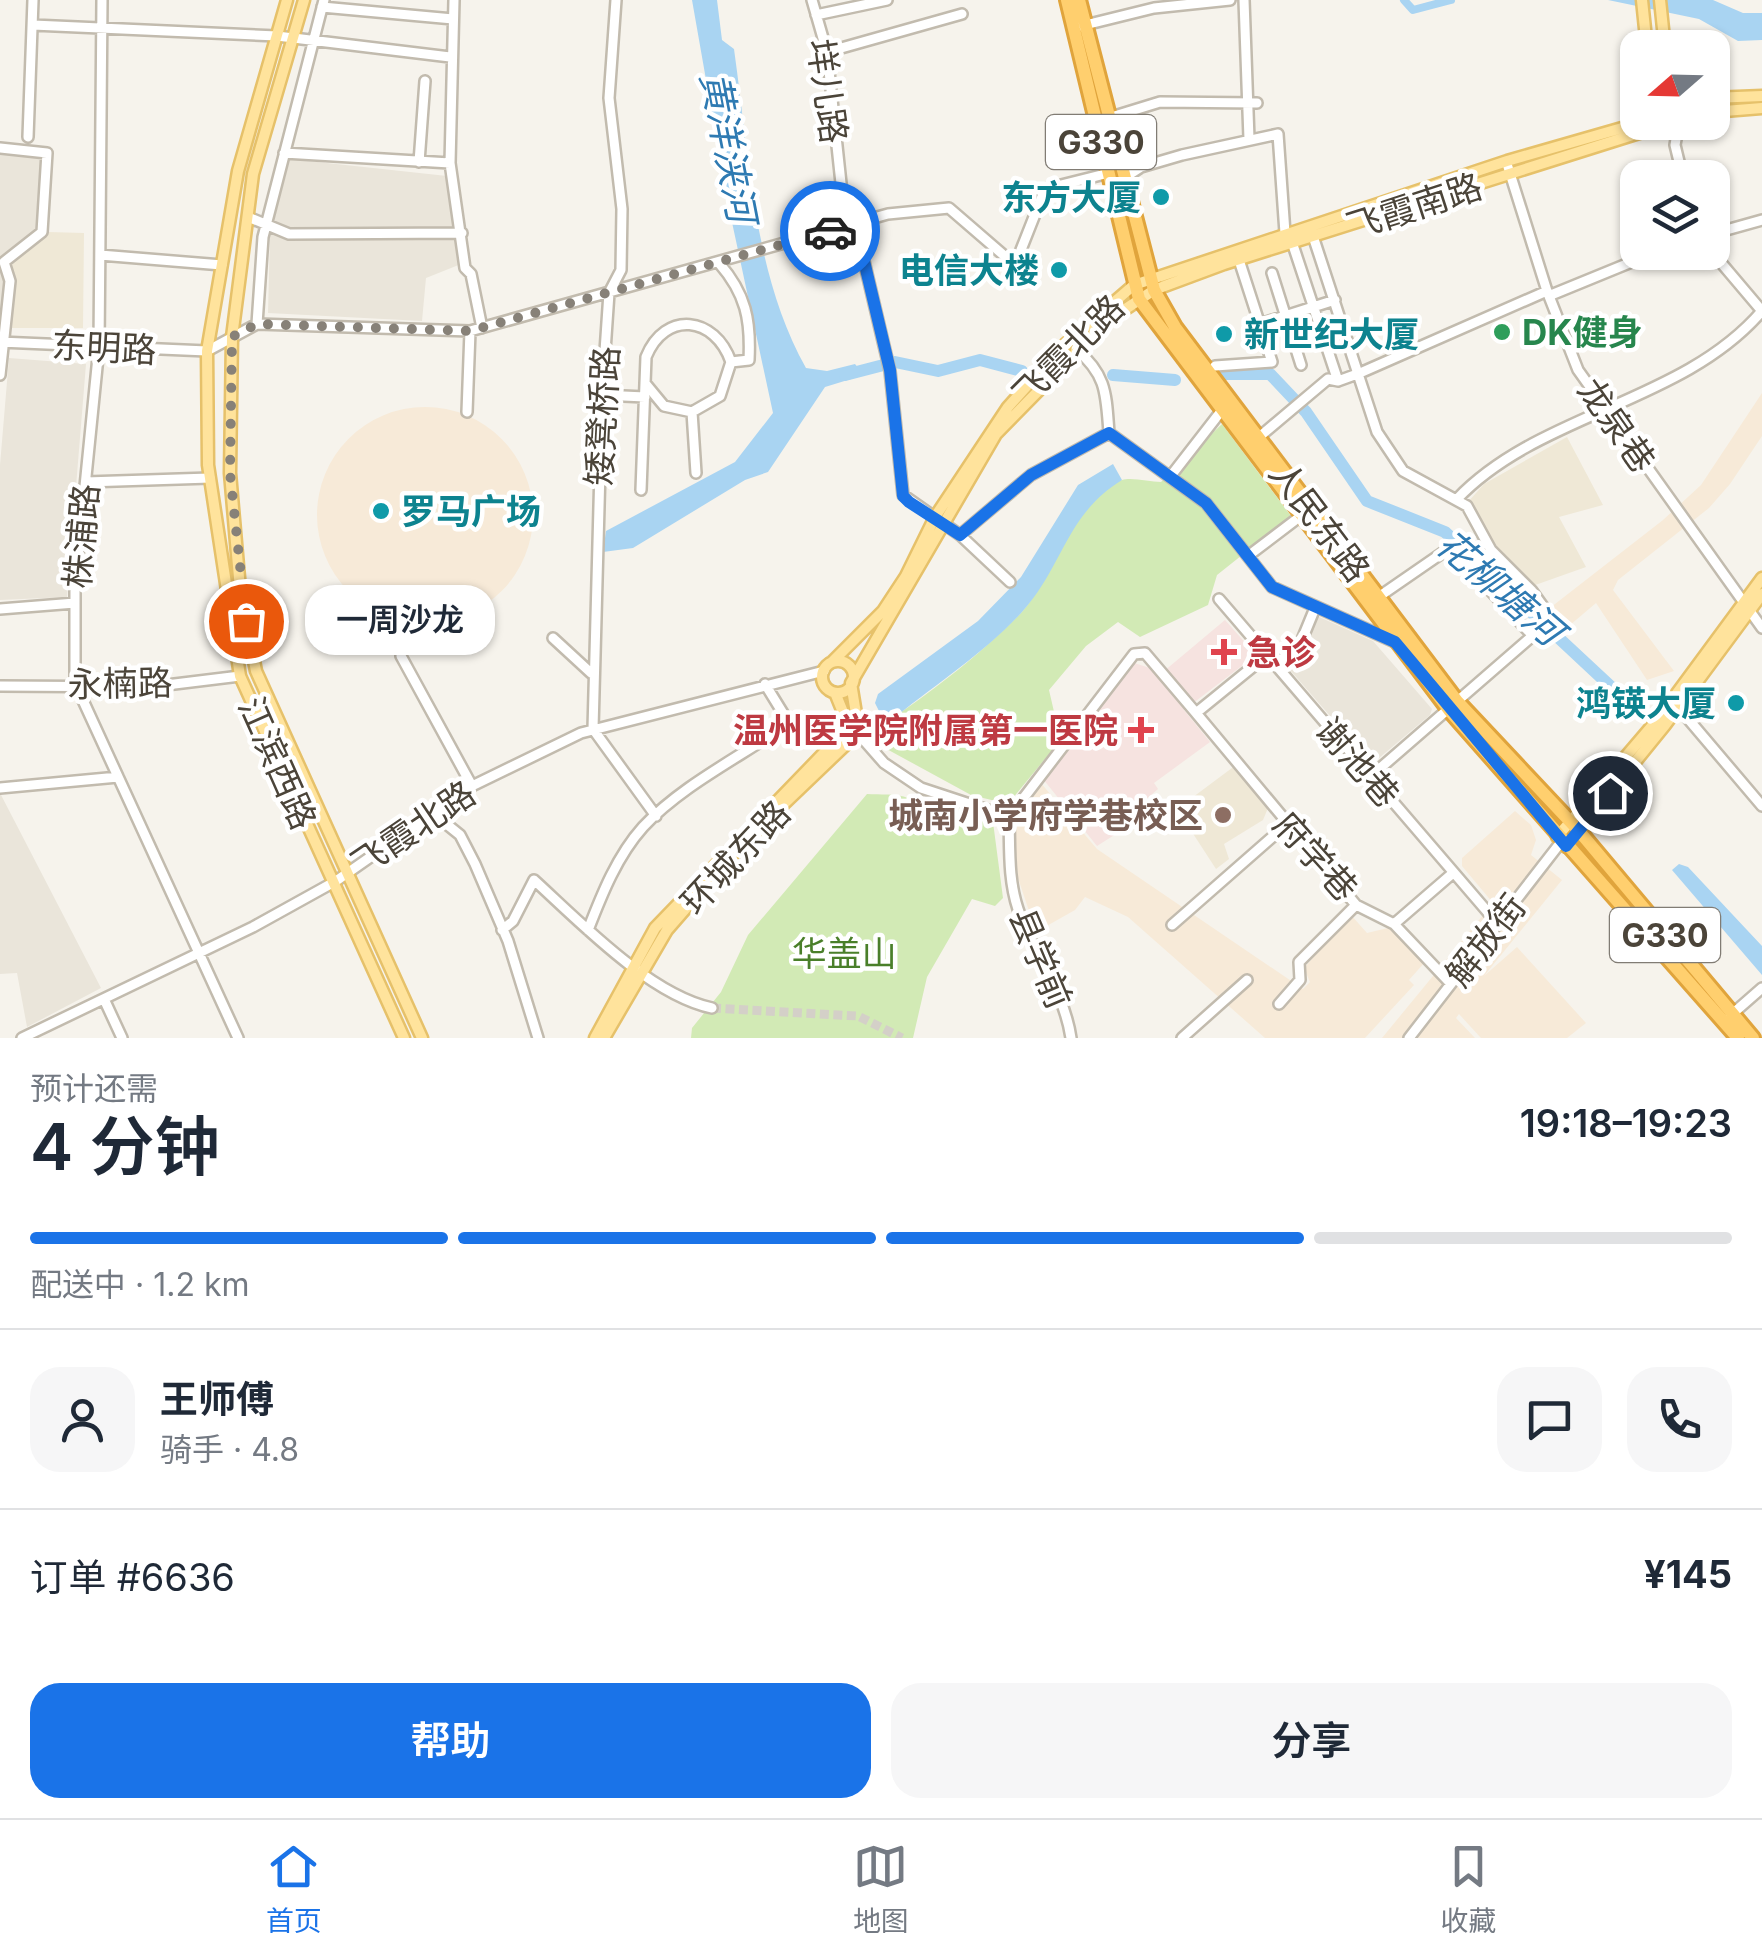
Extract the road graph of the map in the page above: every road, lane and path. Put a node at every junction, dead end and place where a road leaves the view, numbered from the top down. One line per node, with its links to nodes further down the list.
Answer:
1 (33, 0): 19 (street)
2 (102, 0): 20 (street, 株浦路)
3 (286, 0): 24 (main road, 江滨西路)
4 (304, 0): 25 (main road, 江滨西路)
5 (454, 0): 18 (street)
6 (616, 0): 68 (street, 矮凳桥路)
7 (812, 0): 16 (street, 垟儿路)
8 (886, 0): 16 (street)
9 (1068, 0): 21 (highway, G330)
10 (1079, 0): 21 (highway, G330)
11 (1230, 0): 21 (street)
12 (1244, 0): 32 (street)
13 (1642, 0): 22 (main road)
14 (1660, 0): 23 (main road)
15 (323, 4): 18 (street); 26 (street)
16 (816, 14): 27 (street, 垟儿路)
17 (962, 14): 27 (street)
18 (452, 19): 28 (street)
19 (33, 24): 20 (street); 38 (street)
20 (101, 26): 24 (street); 58 (street, 株浦路)
21 (1079, 27): 36 (highway, G330); 47 (highway, G330)
22 (1645, 30)
23 (1662, 30)
24 (276, 36): 25 (street); 61 (main road, 江滨西路)
25 (292, 40): 26 (street); 48 (main road, 江滨西路)
26 (313, 42): 28 (street); 42 (street)
27 (827, 52): 51 (street, 垟儿路)
28 (450, 57): 45 (street)
29 (425, 81): 44 (street)
30 (1762, 96): 31 (main road)
31 (1730, 97)
32 (1244, 103): 33 (street); 36 (street); 39 (street)
33 (1257, 103)
34 (1762, 108): 35 (main road)
35 (1730, 111)
36 (1108, 118): 47 (highway, G330)
37 (1620, 129): 43 (main road, 飞霞南路)
38 (28, 137)
39 (1249, 139): 47 (street); 55 (street)
40 (1620, 139): 46 (main road, 飞霞南路)
41 (0, 148): 78 (street)
42 (284, 153): 44 (street); 50 (street)
43 (1507, 161): 46 (street, 龙泉巷); 52 (main road, 飞霞南路)
44 (419, 162): 45 (street)
45 (450, 164): 54 (street)
46 (1510, 174): 56 (main road, 飞霞南路); 67 (street, 龙泉巷)
47 (1116, 176): 51 (street); 65 (highway, G330); 66 (highway, G330)
48 (248, 217): 50 (street); 77 (main road, 江滨西路)
49 (1762, 220): 53 (street)
50 (266, 223): 54 (street); 73 (street)
51 (852, 224): 60 (street); 104 (street, 垟儿路)
52 (1310, 226): 55 (main road, 飞霞南路); 56 (street)
53 (1730, 229)
54 (462, 232): 75 (street)
55 (1285, 234): 65 (main road, 飞霞南路)
56 (1314, 239): 57 (main road, 飞霞南路); 69 (street)
57 (1293, 245): 59 (main road, 飞霞南路); 70 (street)
58 (100, 255): 61 (street); 79 (street, 株浦路)
59 (1239, 260): 65 (main road, 飞霞南路); 74 (street)
60 (720, 263): 68 (street); 82 (street)
61 (222, 265): 81 (main road, 江滨西路)
62 (1620, 266): 67 (street)
63 (1727, 270): 71 (street)
64 (1272, 274): 72 (street)
65 (1152, 283): 66 (main road); 96 (highway, 人民东路 / G330)
66 (1136, 292): 80 (main road, 飞霞北路); 91 (highway, 人民东路 / G330); 104 (main road, 飞霞北路)
67 (1549, 293): 85 (street); 92 (street, 龙泉巷)
68 (610, 294): 75 (street); 89 (street, 矮凳桥路)
69 (1335, 300): 70 (street); 85 (street)
70 (1313, 307): 72 (street); 87 (street)
71 (1762, 311): 92 (street)
72 (1285, 316): 74 (street); 83 (street)
73 (257, 324): 76 (street); 77 (street)
74 (1260, 324): 84 (street)
75 (482, 328): 76 (street)
76 (470, 331): 93 (street)
77 (232, 337): 81 (street); 152 (main road, 江滨西路)
78 (1, 342): 79 (street, 东明路); 86 (street)
79 (98, 348): 81 (street, 东明路); 100 (street, 株浦路)
80 (1076, 348): 95 (street); 105 (main road, 飞霞北路)
81 (207, 351): 99 (main road, 江滨西路)
82 (731, 362): 88 (street); 94 (street)
83 (1300, 365)
84 (1215, 366)
85 (1360, 373): 87 (street); 102 (street)
86 (0, 374)
87 (1338, 382): 96 (street)
88 (645, 383): 90 (street); 94 (street)
89 (602, 395): 90 (street); 128 (street, 矮凳桥路)
90 (645, 397): 101 (street)
91 (1222, 410): 98 (street); 103 (highway, 人民东路 / G330)
92 (1607, 410): 102 (street); 118 (street, 龙泉巷)
93 (467, 412)
94 (692, 412): 97 (street)
95 (1109, 433): 98 (street); 106 (street)
96 (1258, 438): 113 (highway, 人民东路 / G330)
97 (696, 473)
98 (1170, 477): 108 (street)
99 (210, 478): 100 (street); 129 (main road, 江滨西路)
100 (86, 482): 115 (street, 株浦路)
101 (642, 490)
102 (1457, 498): 107 (street)
103 (1302, 515): 108 (street); 122 (highway, 人民东路 / G330)
104 (936, 517): 105 (street); 125 (main road, 飞霞北路)
105 (946, 526): 106 (street); 131 (main road, 飞霞北路)
106 (960, 535): 111 (street)
107 (1488, 553): 109 (street); 120 (street)
108 (1248, 556): 116 (street)
109 (1472, 568): 113 (street); 120 (street)
110 (1762, 578): 118 (main road)
111 (1010, 582)
112 (1762, 594): 118 (main road)
113 (1377, 598): 135 (highway, 人民东路 / G330)
114 (1219, 599): 124 (street, 谢池巷)
115 (75, 603): 117 (street); 130 (street, 株浦路)
116 (1315, 608): 122 (street); 126 (street)
117 (0, 609)
118 (1746, 609): 119 (street, 龙泉巷); 136 (main road); 138 (main road)
119 (1762, 628)
120 (1532, 636): 135 (street)
121 (553, 638): 128 (street)
122 (1395, 642): 135 (highway, 人民东路 / G330)
123 (401, 656): 143 (street)
124 (1266, 656): 126 (street, 谢池巷); 137 (street)
125 (833, 661): 127 (main road, 飞霞北路); 131 (main road)
126 (1274, 666): 141 (street, 谢池巷)
127 (824, 671): 132 (street, 飞霞北路); 134 (main road)
128 (591, 673): 140 (street, 矮凳桥路)
129 (240, 676): 130 (street, 永楠路); 154 (main road, 江滨西路)
130 (75, 683): 133 (street, 永楠路); 142 (street, 株浦路)
131 (851, 683): 134 (main road, 飞霞北路); 139 (main road)
132 (764, 684): 140 (street, 飞霞北路); 147 (street)
133 (0, 686)
134 (836, 695): 139 (main road)
135 (1453, 706): 141 (street); 150 (highway, 人民东路 / G330); 151 (highway, 人民东路 / G330)
136 (1678, 707): 138 (main road); 145 (street)
137 (1196, 713): 148 (street, 府学巷); 149 (street, 府学巷)
138 (1662, 722): 150 (main road)
139 (854, 729): 148 (street); 162 (main road, 环城东路)
140 (592, 730): 143 (street, 飞霞北路); 147 (street)
141 (1370, 776): 153 (street, 谢池巷)
142 (118, 777): 144 (street); 161 (street, 株浦路)
143 (472, 786): 146 (street, 飞霞北路)
144 (0, 788)
145 (1762, 806)
146 (434, 814): 152 (street, 飞霞北路); 159 (street)
147 (656, 816): 160 (street)
148 (1009, 817): 179 (street, 县学前)
149 (1286, 825): 155 (street, 府学巷); 158 (street)
150 (1575, 826): 151 (main road); 169 (highway, G330)
151 (1562, 842): 157 (street, 解放街); 169 (highway, G330)
152 (346, 873): 154 (street, 飞霞北路); 175 (main road, 江滨西路)
153 (1453, 874): 156 (street); 157 (street, 谢池巷)
154 (331, 883): 161 (street, 飞霞北路); 174 (main road, 江滨西路)
155 (1356, 905): 156 (street, 府学巷); 167 (street)
156 (1394, 924): 164 (street, 府学巷)
157 (1498, 924): 164 (street, 解放街)
158 (1172, 925)
159 (502, 930): 160 (street); 176 (street)
160 (588, 930): 162 (street)
161 (199, 954): 166 (street, 飞霞北路); 173 (street, 株浦路)
162 (639, 968): 168 (street); 177 (main road, 环城东路); 178 (main road, 环城东路)
163 (1247, 980): 180 (street)
164 (1451, 984): 181 (street, 解放街)
165 (1761, 988): 169 (street)
166 (104, 1000): 170 (street, 飞霞北路); 172 (street)
167 (1279, 1004)
168 (712, 1008)
169 (1728, 1018): 182 (highway, G330); 183 (highway, G330)
170 (42, 1034): 171 (street, 飞霞北路)
171 (22, 1038)
172 (122, 1038)
173 (238, 1038)
174 (404, 1038)
175 (422, 1038)
176 (538, 1038)
177 (596, 1038)
178 (604, 1038)
179 (1071, 1038)
180 (1182, 1038)
181 (1410, 1038)
182 (1738, 1038)
183 (1753, 1038)

